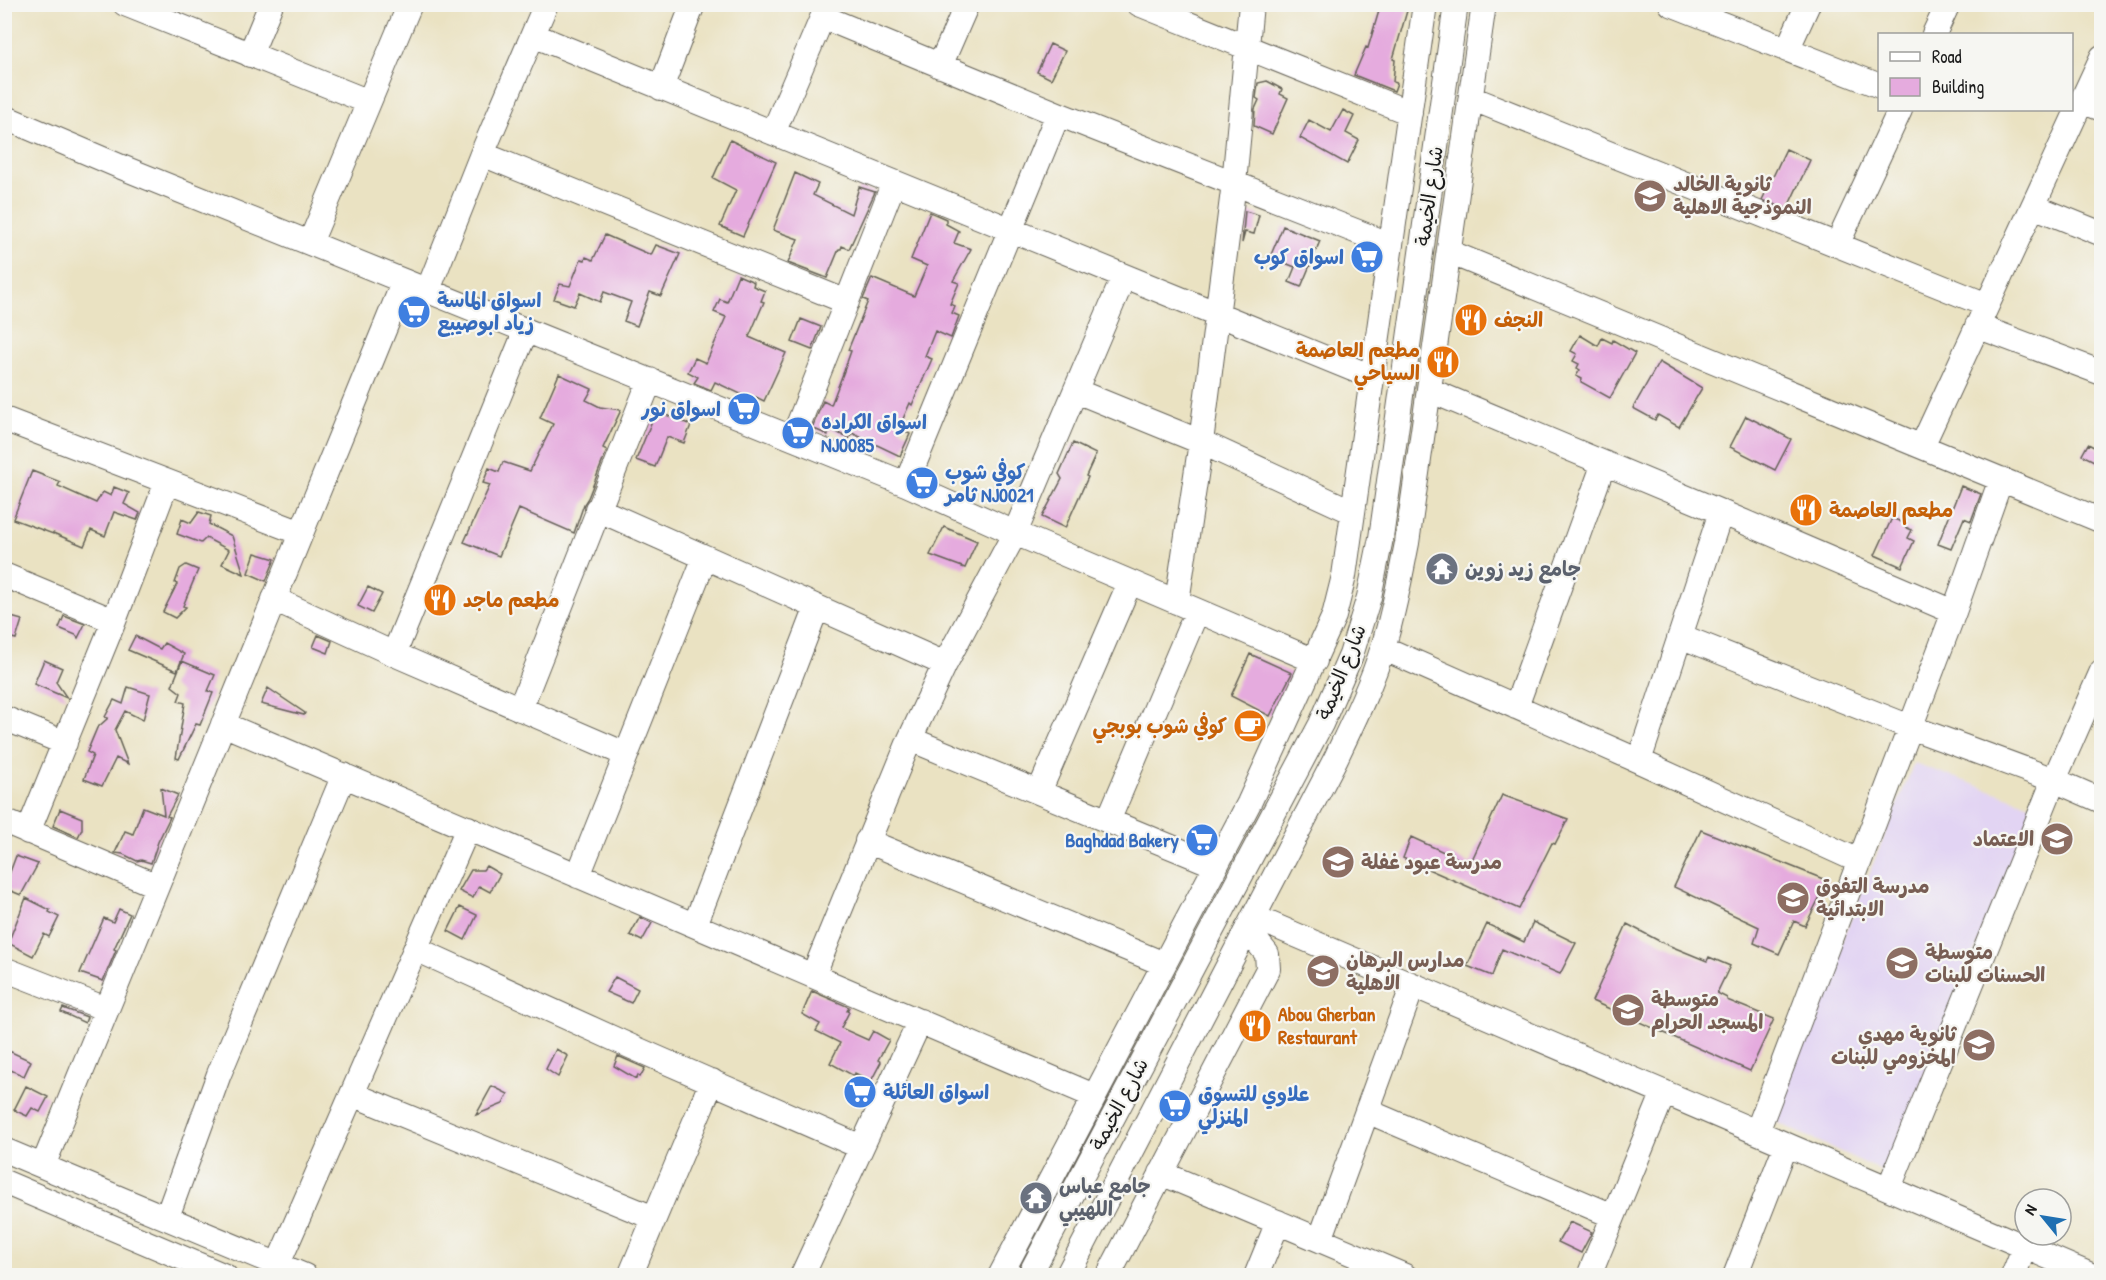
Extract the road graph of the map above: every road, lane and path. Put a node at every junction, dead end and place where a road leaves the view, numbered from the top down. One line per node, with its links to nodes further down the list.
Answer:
1 (271, 4): 20 (street)
2 (410, 4): 26 (street)
3 (546, 4): 17 (street)
4 (693, 4): 24 (street)
5 (967, 4): 22 (street)
6 (1139, 4): 18 (street)
7 (1251, 4): 18 (street)
8 (1425, 4): 29 (street)
9 (1456, 4): 97 (street, شارع الخيمة)
10 (1484, 4): 25 (street, شارع الخيمة)
11 (1671, 4): 19 (street)
12 (1808, 4): 19 (street)
13 (1948, 4): 16 (street)
14 (128, 5): 20 (street)
15 (826, 10): 22 (street); 32 (street)
16 (1934, 33)
17 (534, 35): 24 (street); 33 (street)
18 (1246, 47): 29 (street); 35 (street)
19 (1787, 50): 23 (street)
20 (250, 55): 26 (street)
21 (2102, 57): 27 (street)
22 (940, 66): 30 (street)
23 (1878, 85)
24 (661, 88): 32 (street)
25 (1471, 98): 41 (street); 42 (street, شارع الخيمة)
26 (369, 102): 39 (street)
27 (2091, 105): 36 (street)
28 (1900, 111): 41 (street)
29 (1410, 113): 40 (street)
30 (1058, 114): 35 (street); 37 (street)
31 (4, 117): 39 (street)
32 (772, 133): 34 (street)
33 (482, 154): 45 (street); 46 (street)
34 (894, 182): 37 (street); 46 (street)
35 (1234, 183): 40 (street); 47 (street)
36 (2033, 206): 38 (street); 48 (street)
37 (1011, 230): 43 (street); 62 (street)
38 (2102, 234)
39 (310, 243): 44 (street)
40 (1391, 245): 51 (street)
41 (1837, 245): 48 (street)
42 (1449, 252): 53 (street, شارع الخيمة); 58 (street)
43 (1124, 276): 47 (street); 54 (street)
44 (404, 281): 45 (street); 67 (street)
45 (428, 291): 49 (street)
46 (847, 302): 56 (street)
47 (1218, 315): 51 (street); 57 (street)
48 (1982, 315): 50 (street); 58 (street)
49 (526, 330): 52 (street); 79 (street)
50 (2102, 373)
51 (1372, 377): 64 (street)
52 (650, 380): 56 (street); 63 (street)
53 (1429, 390): 59 (street); 78 (street, شارع الخيمة)
54 (1076, 391): 57 (street); 68 (street)
55 (4, 419): 61 (street)
56 (793, 438): 62 (street)
57 (1202, 442): 64 (street); 74 (street)
58 (1922, 446): 60 (street)
59 (1604, 463): 65 (street); 83 (street)
60 (2001, 479): 66 (street); 75 (street)
61 (167, 482): 67 (street); 76 (street)
62 (906, 484): 68 (street)
63 (597, 509): 69 (street); 84 (street)
64 (1353, 512): 80 (street)
65 (1721, 512): 75 (street); 77 (street)
66 (2102, 520)
67 (301, 532): 72 (street)
68 (1015, 533): 71 (street); 81 (street)
69 (705, 557): 73 (street); 90 (street)
70 (4, 575): 76 (street)
71 (1130, 582): 74 (street); 94 (street)
72 (274, 599): 79 (street); 86 (street)
73 (817, 607): 81 (street); 108 (street)
74 (1187, 607): 80 (street); 99 (street)
75 (1954, 612): 87 (street)
76 (114, 621): 89 (street)
77 (1680, 636): 87 (street); 91 (street)
78 (1383, 648): 83 (street); 107 (street, شارع الخيمة)
79 (394, 654): 84 (street)
80 (1315, 661): 96 (street)
81 (945, 664): 88 (street)
82 (2102, 671): 93 (street)
83 (1516, 707): 91 (street)
84 (520, 709): 90 (street)
85 (4, 718): 89 (street)
86 (223, 724): 92 (street); 106 (street)
87 (1910, 727): 93 (street); 103 (street)
88 (910, 739): 94 (street); 102 (street)
89 (64, 743): 101 (street)
90 (625, 754): 105 (street)
91 (1639, 761): 103 (street)
92 (344, 775): 100 (street); 134 (street)
93 (2054, 780): 95 (street); 132 (street)
94 (1040, 792): 99 (street)
95 (2102, 801)
96 (1249, 803): 97 (street); 104 (street)
97 (1272, 816): 109 (street, شارع الخيمة)
98 (4, 821): 101 (street)
99 (1108, 821): 104 (street)
100 (468, 828): 105 (street); 110 (street)
101 (28, 832): 106 (street)
102 (867, 841): 111 (street); 113 (street)
103 (1859, 861): 125 (street)
104 (1215, 865): 111 (street)
105 (578, 876): 108 (street)
106 (157, 886): 116 (street)
107 (1250, 923): 114 (street, شارع الخيمة); 115 (street); 130 (street)
108 (695, 925): 113 (street)
109 (1202, 948): 114 (street); 118 (street, شارع الخيمة)
110 (416, 949): 119 (street); 122 (street)
111 (1164, 964): 123 (street)
112 (4, 969): 116 (street)
113 (813, 976): 117 (street)
114 (1223, 977): 120 (street, شارع الخيمة)
115 (1413, 985): 121 (street); 124 (street)
116 (106, 1009): 129 (street)
117 (920, 1021): 123 (street); 127 (street)
118 (1135, 1075): 120 (street); 149 (street, شارع الخيمة)
119 (712, 1081): 127 (street); 135 (street)
120 (1167, 1084): 142 (street, شارع الخيمة)
121 (1665, 1092): 125 (street); 133 (street)
122 (352, 1094): 135 (street); 141 (street)
123 (1094, 1096): 148 (street)
124 (1367, 1111): 133 (street); 137 (street)
125 (1757, 1132): 126 (street)
126 (1786, 1145): 132 (street); 153 (street)
127 (861, 1147): 147 (street)
128 (4, 1150): 129 (street)
129 (42, 1166): 134 (street)
130 (1161, 1173): 136 (street); 143 (street)
131 (4, 1182): 144 (street)
132 (1889, 1188): 138 (street)
133 (1613, 1216): 152 (street)
134 (167, 1217): 141 (street)
135 (654, 1218): 146 (street)
136 (1278, 1222): 137 (street); 150 (street)
137 (1320, 1240): 151 (street)
138 (2013, 1241)
139 (2025, 1247): 154 (street)
140 (2027, 1247): 155 (street)
141 (278, 1264): 145 (street)
142 (1073, 1265): 143 (street)
143 (1109, 1273)
144 (225, 1275)
145 (305, 1275)
146 (630, 1275)
147 (802, 1275)
148 (1000, 1275)
149 (1029, 1275)
150 (1256, 1275)
151 (1405, 1275)
152 (1589, 1275)
153 (1735, 1275)
154 (2013, 1275)
155 (2093, 1275)

